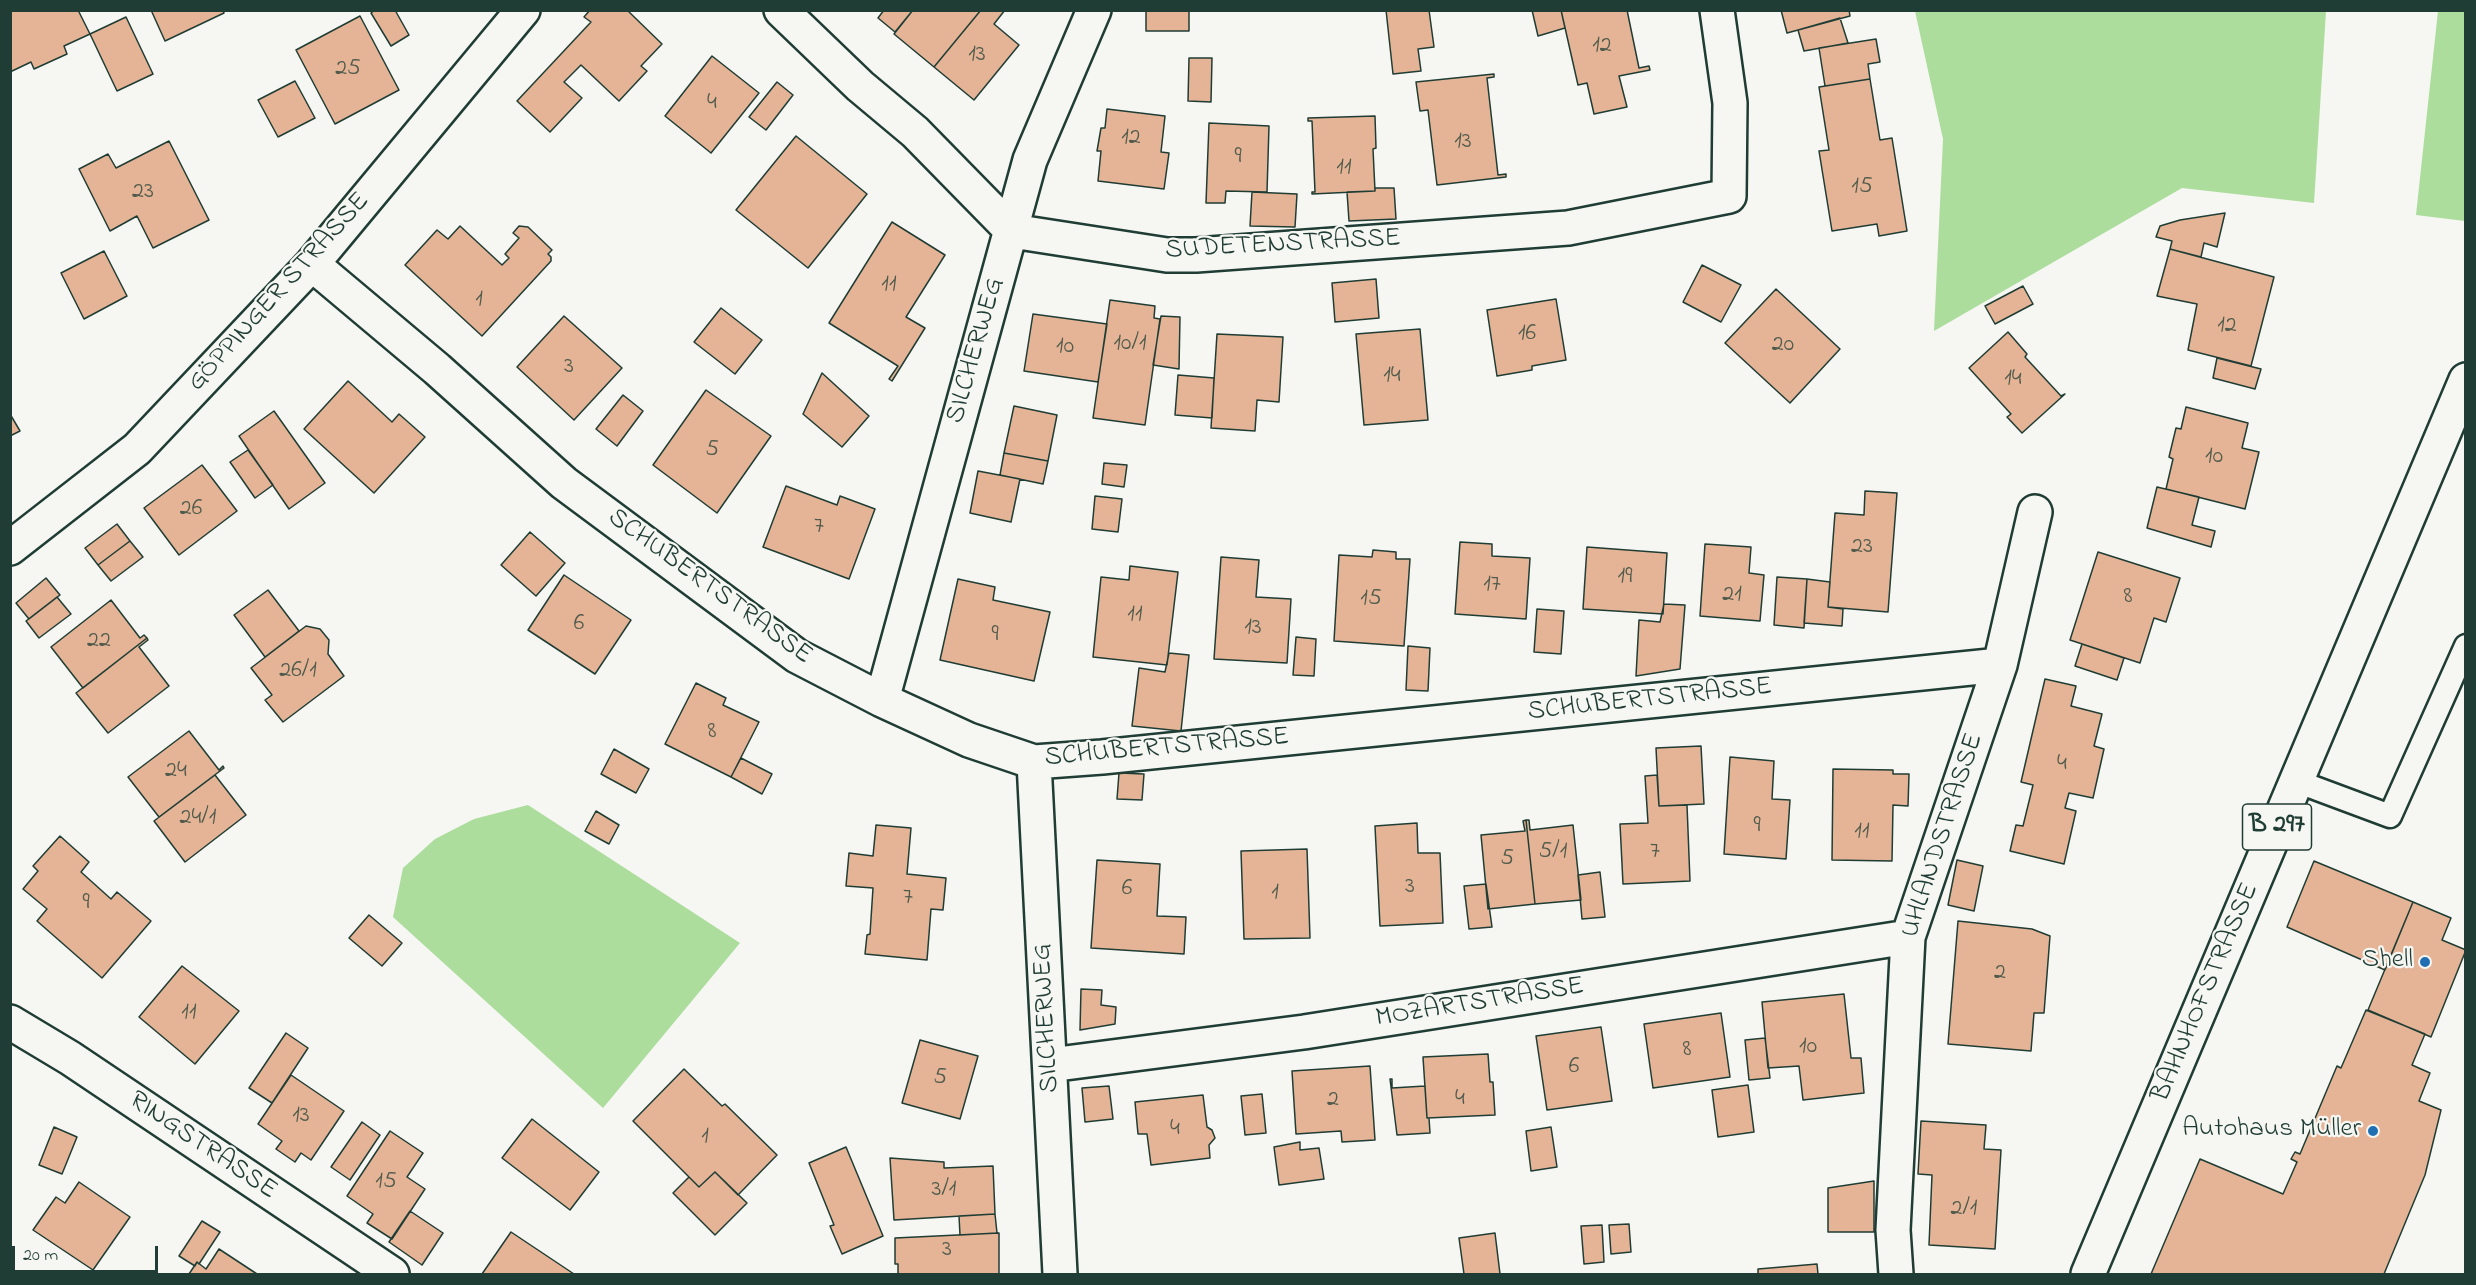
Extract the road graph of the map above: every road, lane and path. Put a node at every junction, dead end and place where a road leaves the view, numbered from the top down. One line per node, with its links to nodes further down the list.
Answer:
1 (523, 10): 6 (street, GÖPPINGER STRASSE)
2 (781, 10): 5 (street)
3 (1094, 10): 5 (street, SILCHERWEG)
4 (1717, 10): 5 (street, SUDETENSTRASSE)
5 (1011, 231): 12 (street, SILCHERWEG)
6 (312, 264): 9 (street, GÖPPINGER STRASSE); 12 (street, SCHUBERTSTRASSE)
7 (2466, 380): 14 (street, BAHNHOFSTRASSE / B 297)
8 (2035, 512): 11 (street, UHLANDSTRASSE)
9 (10, 548)
10 (2466, 646): 14 (lane)
11 (2000, 665): 13 (street, SCHUBERTSTRASSE); 15 (street, UHLANDSTRASSE)
12 (882, 700): 13 (street, SCHUBERTSTRASSE)
13 (1034, 762): 17 (street, SILCHERWEG)
14 (2296, 781): 21 (street, BAHNHOFSTRASSE / B 297)
15 (1908, 937): 17 (street, MOZARTSTRASSE); 20 (street, UHLANDSTRASSE)
16 (10, 1022): 18 (street, RINGSTRASSE)
17 (1050, 1065): 19 (street, SILCHERWEG)
18 (392, 1275)
19 (1060, 1275)
20 (1896, 1275)
21 (2088, 1275)

